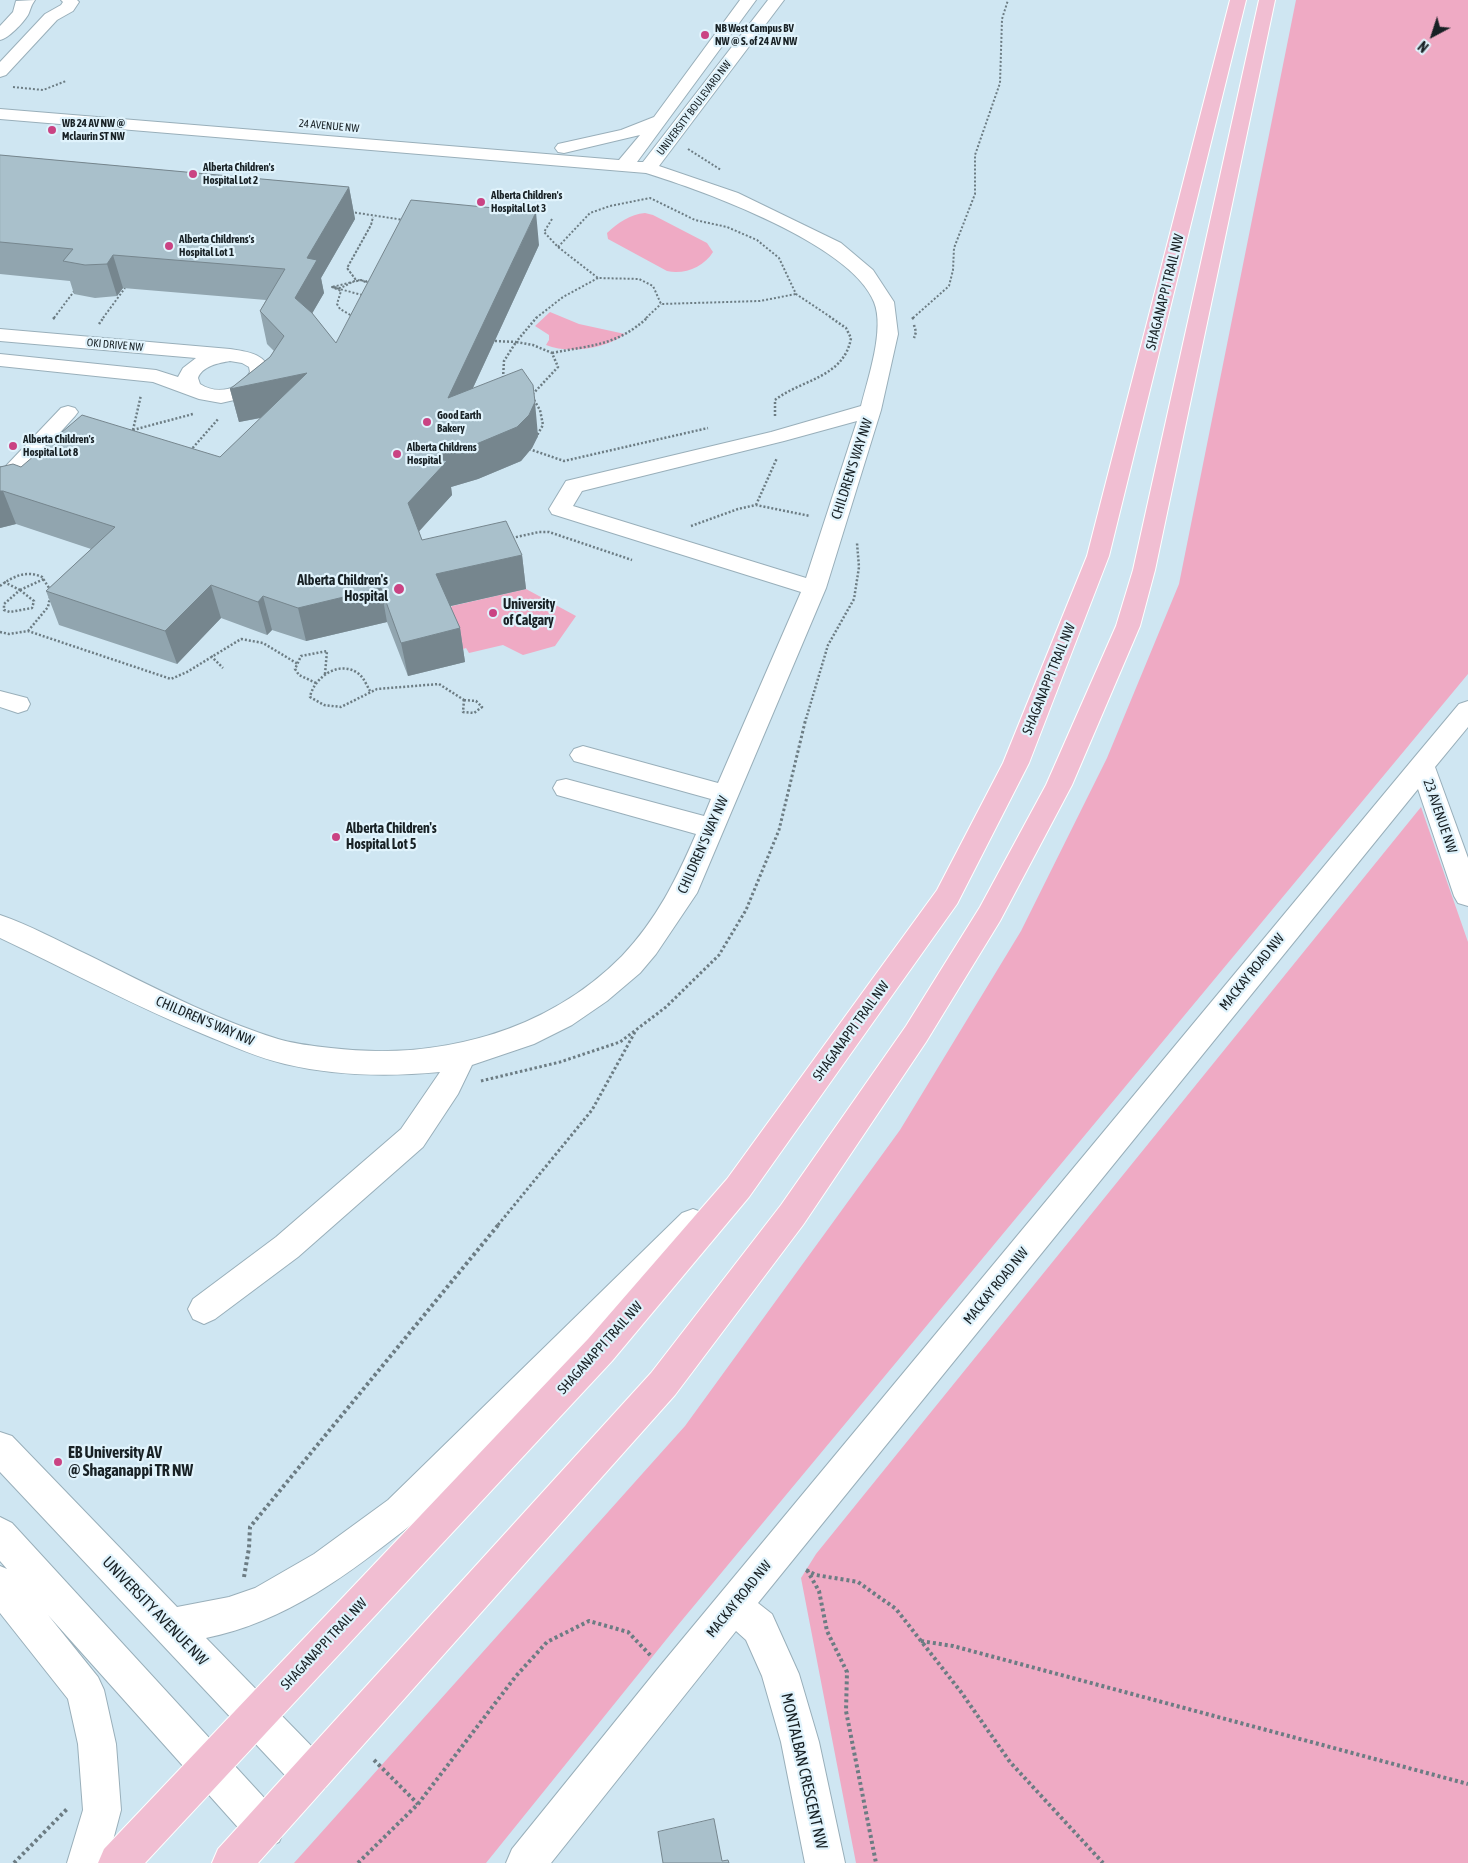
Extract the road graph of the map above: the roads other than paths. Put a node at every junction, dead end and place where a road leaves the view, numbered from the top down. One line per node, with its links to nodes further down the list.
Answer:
1 (28, 0): 7 (street)
2 (69, 0): 8 (street)
3 (748, 0): 11 (street, UNIVERSITY BOULEVARD NW)
4 (776, 0): 13 (street, UNIVERSITY BOULEVARD NW)
5 (1238, 0): 31 (main road, SHAGANAPPI TRAIL NW)
6 (1267, 0): 40 (main road)
7 (0, 35)
8 (0, 72)
9 (143, 110): 12 (street, 24 AVENUE NW)
10 (0, 114): 14 (street, 24 AVENUE NW)
11 (661, 119): 12 (street); 14 (street, UNIVERSITY BOULEVARD NW)
12 (564, 148): 14 (street, 24 AVENUE NW)
13 (659, 154): 14 (street, 24 AVENUE NW); 15 (street, UNIVERSITY BOULEVARD NW); 16 (street, CHILDREN'S WAY NW)
14 (628, 160): 15 (street, 24 AVENUE NW)
15 (648, 168): 16 (street, CHILDREN'S WAY NW)
16 (732, 197): 21 (street, CHILDREN'S WAY NW)
17 (0, 335): 18 (street, OKI DRIVE NW)
18 (230, 355): 20 (street); 20 (street, OKI DRIVE NW)
19 (0, 360): 20 (street, OKI DRIVE NW)
20 (192, 389)
21 (871, 410): 24 (street, CHILDREN'S WAY NW); 24 (street)
22 (68, 412): 23 (street)
23 (0, 474)
24 (814, 588): 27 (street, CHILDREN'S WAY NW)
25 (1468, 710): 26 (street, MACKAY ROAD NW)
26 (1422, 765): 28 (street, 23 AVENUE NW); 36 (street, MACKAY ROAD NW)
27 (718, 812): 27 (street); 30 (street, CHILDREN'S WAY NW)
28 (1468, 896)
29 (0, 926): 30 (street, CHILDREN'S WAY NW)
30 (461, 1057): 32 (street)
31 (738, 1188): 37 (street); 38 (main road, SHAGANAPPI TRAIL NW)
32 (204, 1310)
33 (0, 1448): 37 (street, UNIVERSITY AVENUE NW)
34 (0, 1535): 39 (street)
35 (0, 1584): 42 (street)
36 (734, 1606): 45 (street, MACKAY ROAD NW); 46 (street, MONTALBAN CRESCENT NW)
37 (169, 1627): 38 (street, UNIVERSITY AVENUE NW)
38 (256, 1717): 39 (main road, SHAGANAPPI TRAIL NW); 40 (street, UNIVERSITY AVENUE NW)
39 (208, 1767): 41 (street); 43 (main road, SHAGANAPPI TRAIL NW)
40 (311, 1774): 41 (main road)
41 (265, 1828): 44 (main road)
42 (87, 1863)
43 (118, 1863)
44 (232, 1863)
45 (526, 1863)
46 (825, 1863)

